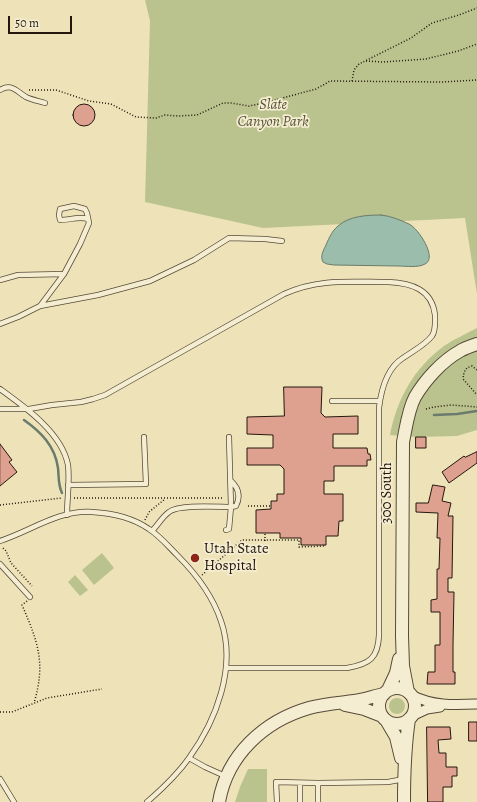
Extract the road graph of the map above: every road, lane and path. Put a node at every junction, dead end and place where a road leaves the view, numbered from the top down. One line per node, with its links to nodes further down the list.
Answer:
1 (477, 8): 3 (path)
2 (477, 44): 3 (path)
3 (366, 61): 5 (path)
4 (477, 80): 5 (path)
5 (352, 81): 7 (path)
6 (0, 90): 7 (lane)
7 (19, 91): 8 (lane)
8 (45, 103)
9 (88, 219): 9 (lane); 11 (lane)
10 (282, 241): 13 (lane)
11 (64, 274): 12 (lane); 13 (lane)
12 (0, 280)
13 (40, 306): 14 (lane)
14 (0, 324)
15 (477, 344): 50 (street, 300 South)
16 (477, 370): 18 (path)
17 (0, 389): 23 (lane)
18 (477, 395)
19 (332, 401): 20 (lane)
20 (380, 401): 23 (lane); 51 (lane)
21 (477, 407): 24 (path)
22 (0, 409): 23 (lane)
23 (29, 409): 28 (lane)
24 (426, 409)
25 (144, 437): 28 (lane)
26 (230, 437): 27 (lane)
27 (230, 480): 36 (lane); 36 (lane)
28 (68, 485): 37 (lane)
29 (63, 498): 33 (path)
30 (70, 498): 31 (path)
31 (166, 498): 32 (path); 38 (path)
32 (223, 498)
33 (0, 505)
34 (248, 506): 35 (path)
35 (271, 506)
36 (231, 507): 39 (lane); 40 (lane)
37 (67, 515): 40 (lane); 42 (lane)
38 (145, 520)
39 (226, 530)
40 (152, 531): 47 (lane)
41 (265, 533): 43 (path)
42 (0, 541)
43 (265, 541): 44 (path); 47 (path)
44 (325, 545)
45 (3, 548): 48 (path)
46 (0, 564): 49 (lane)
47 (198, 579): 51 (lane)
48 (32, 586)
49 (30, 597): 55 (path)
50 (402, 636): 53 (street, 300 South); 54 (street, 300 South)
51 (226, 668): 62 (lane)
52 (102, 689): 55 (path)
53 (386, 692): 54 (street); 56 (street); 61 (street)
54 (409, 694): 58 (street); 60 (street)
55 (34, 703): 59 (path)
56 (330, 704): 61 (street); 63 (street)
57 (477, 704): 58 (street)
58 (454, 705): 60 (street)
59 (0, 712)
60 (411, 717): 61 (street); 65 (street)
61 (384, 718): 65 (street)
62 (189, 758): 63 (lane); 69 (lane)
63 (226, 776): 70 (street)
64 (0, 779): 68 (lane)
65 (404, 779): 67 (lane); 74 (street)
66 (300, 783): 67 (lane); 71 (lane); 72 (lane)
67 (318, 784): 73 (lane)
68 (14, 802)
69 (147, 802)
70 (219, 802)
71 (277, 802)
72 (300, 802)
73 (318, 802)
74 (404, 802)

